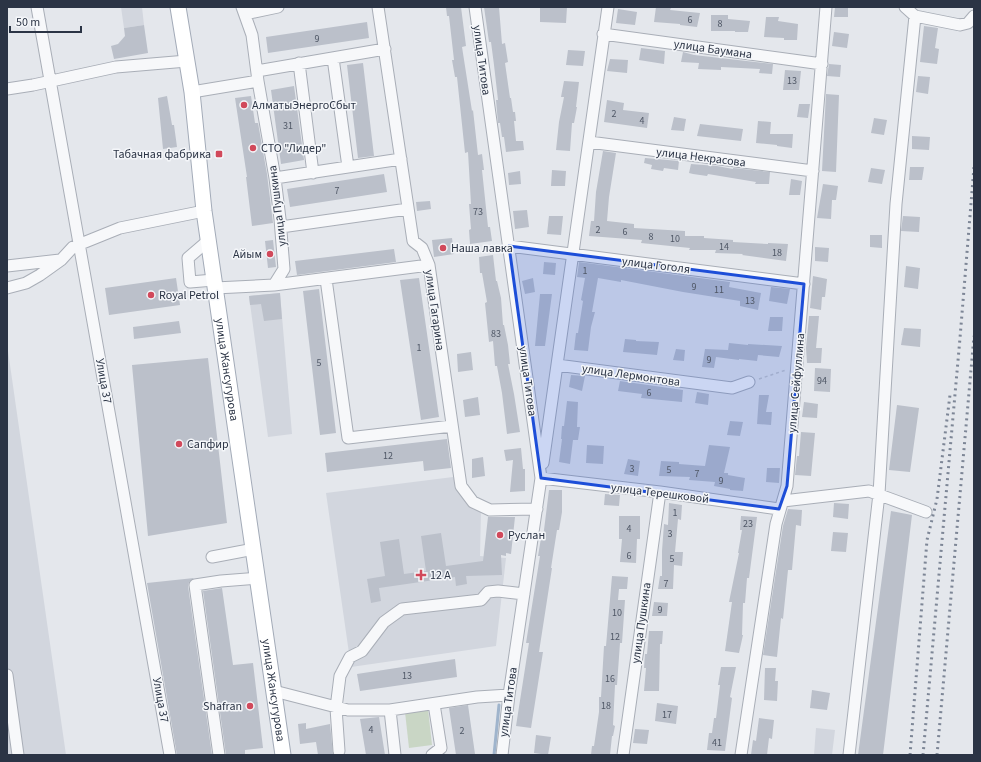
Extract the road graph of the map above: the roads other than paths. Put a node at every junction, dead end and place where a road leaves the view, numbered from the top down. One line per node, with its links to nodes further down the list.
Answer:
1 (37, 7): 64 (street, Улица 37)
2 (178, 7): 15 (main road, улица Жансугурова)
3 (278, 7): 9 (street)
4 (378, 7): 13 (street, улица Гагарина)
5 (475, 7): 32 (street, улица Титова)
6 (608, 7): 12 (street)
7 (826, 7): 17 (street, улица Сейфуллина)
8 (905, 7): 10 (street)
9 (243, 10): 18 (street, улица Пушкина)
10 (915, 16): 11 (street); 48 (street)
11 (974, 16)
12 (603, 34): 17 (street, улица Баумана); 22 (street)
13 (385, 50): 14 (street); 23 (street, улица Гагарина)
14 (333, 58): 16 (street); 24 (street)
15 (187, 61): 19 (street); 21 (main road, улица Жансугурова)
16 (299, 64): 18 (street); 26 (street)
17 (822, 64): 25 (street, улица Сейфуллина)
18 (257, 76): 21 (street); 27 (street, улица Пушкина)
19 (46, 83): 20 (street); 33 (street)
20 (7, 89)
21 (192, 92): 29 (main road, улица Жансугурова)
22 (589, 142): 25 (street, улица Некрасова); 34 (street)
23 (401, 159): 24 (street); 28 (street, улица Гагарина)
24 (348, 167): 26 (street)
25 (813, 171): 40 (street, улица Сейфуллина)
26 (314, 173): 27 (street)
27 (275, 178): 30 (street, улица Пушкина)
28 (408, 209): 30 (street); 36 (street, улица Гагарина)
29 (204, 212): 31 (main road, улица Жансугурова); 33 (street)
30 (281, 227): 41 (street, улица Пушкина)
31 (209, 240): 39 (main road, улица Жансугурова); 39 (street)
32 (509, 246): 34 (street, улица Гоголя); 46 (street, улица Титова)
33 (73, 247): 35 (street)
34 (573, 254): 40 (street, улица Гоголя); 43 (street)
35 (61, 260): 37 (street); 42 (street)
36 (429, 265): 38 (street); 45 (street, улица Гагарина)
37 (7, 266)
38 (326, 279): 41 (street); 45 (street)
39 (214, 284): 41 (street); 52 (main road, улица Жансугурова)
40 (804, 284): 49 (street, улица Сейфуллина)
41 (274, 285)
42 (7, 288)
43 (557, 365): 44 (street, улица Лермонтова); 46 (street)
44 (749, 382)
45 (452, 426): 50 (street, улица Гагарина)
46 (541, 478): 47 (street, улица Терешковой); 50 (street, улица Титова)
47 (660, 492): 49 (street, улица Терешковой); 70 (street, улица Пушкина)
48 (879, 494): 49 (street, улица Терешковой); 51 (street, улица Терешковой); 72 (street)
49 (781, 505): 71 (street, улица Сейфуллина)
50 (537, 509): 55 (street, улица Титова)
51 (926, 512)
52 (254, 549): 53 (street); 54 (main road, улица Жансугурова)
53 (212, 557)
54 (258, 578): 57 (main road, улица Жансугурова); 65 (street)
55 (524, 594): 58 (street, улица Титова); 60 (street)
56 (7, 675): 63 (street)
57 (274, 691): 60 (street); 66 (main road, улица Жансугурова)
58 (508, 695): 59 (street); 69 (street, улица Титова)
59 (434, 704): 61 (street); 68 (street)
60 (336, 708): 61 (street); 62 (street)
61 (390, 710): 67 (street)
62 (339, 751)
63 (18, 755)
64 (170, 755)
65 (219, 755)
66 (283, 755)
67 (396, 755)
68 (432, 755)
69 (502, 755)
70 (623, 755)
71 (740, 755)
72 (849, 755)

